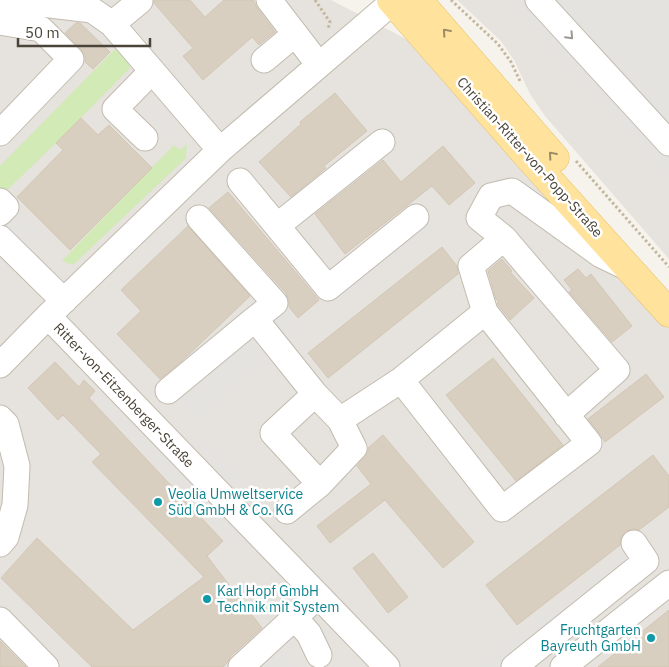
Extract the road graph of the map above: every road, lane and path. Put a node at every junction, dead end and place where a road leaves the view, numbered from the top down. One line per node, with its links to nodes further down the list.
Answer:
1 (7, 0): 7 (street); 9 (street)
2 (269, 0): 10 (street)
3 (315, 0): 11 (path)
4 (538, 0): 17 (street, one-way to 17)
5 (140, 1): 9 (street)
6 (400, 1): 11 (street); 27 (main road, Christian-Ritter-von-Popp-Straße); 28 (main road, Christian-Ritter-von-Popp-Straße, one-way to 6)
7 (0, 8)
8 (0, 22): 14 (street)
9 (112, 24): 13 (street)
10 (295, 34): 11 (street); 12 (street)
11 (327, 59): 18 (street)
12 (264, 60)
13 (152, 71): 15 (street); 18 (street)
14 (0, 133)
15 (145, 138)
16 (382, 142): 24 (street)
17 (669, 143)
18 (220, 150): 29 (street)
19 (240, 181): 24 (street)
20 (0, 200): 21 (street)
21 (0, 214)
22 (416, 217): 24 (street)
23 (199, 218): 32 (street)
24 (277, 226)
25 (0, 238): 29 (street, Ritter-von-Eitzenberger-Straße)
26 (504, 238): 27 (street); 30 (street); 37 (street)
27 (630, 270): 31 (main road, Christian-Ritter-von-Popp-Straße)
28 (669, 289)
29 (56, 308): 33 (street); 49 (street, Ritter-von-Eitzenberger-Straße)
30 (485, 312): 34 (street); 37 (street)
31 (669, 314)
32 (255, 319): 35 (street); 36 (street)
33 (0, 365)
34 (401, 380): 37 (street); 38 (street)
35 (168, 391)
36 (315, 394): 38 (street); 40 (street)
37 (566, 415)
38 (340, 420): 40 (street)
39 (2, 424): 43 (street)
40 (320, 484): 41 (street)
41 (287, 511)
42 (634, 543): 50 (street)
43 (0, 544)
44 (669, 583): 51 (street)
45 (0, 620): 47 (street)
46 (319, 655): 48 (street)
47 (46, 667)
48 (241, 667)
49 (387, 667)
50 (514, 667)
51 (563, 667)

